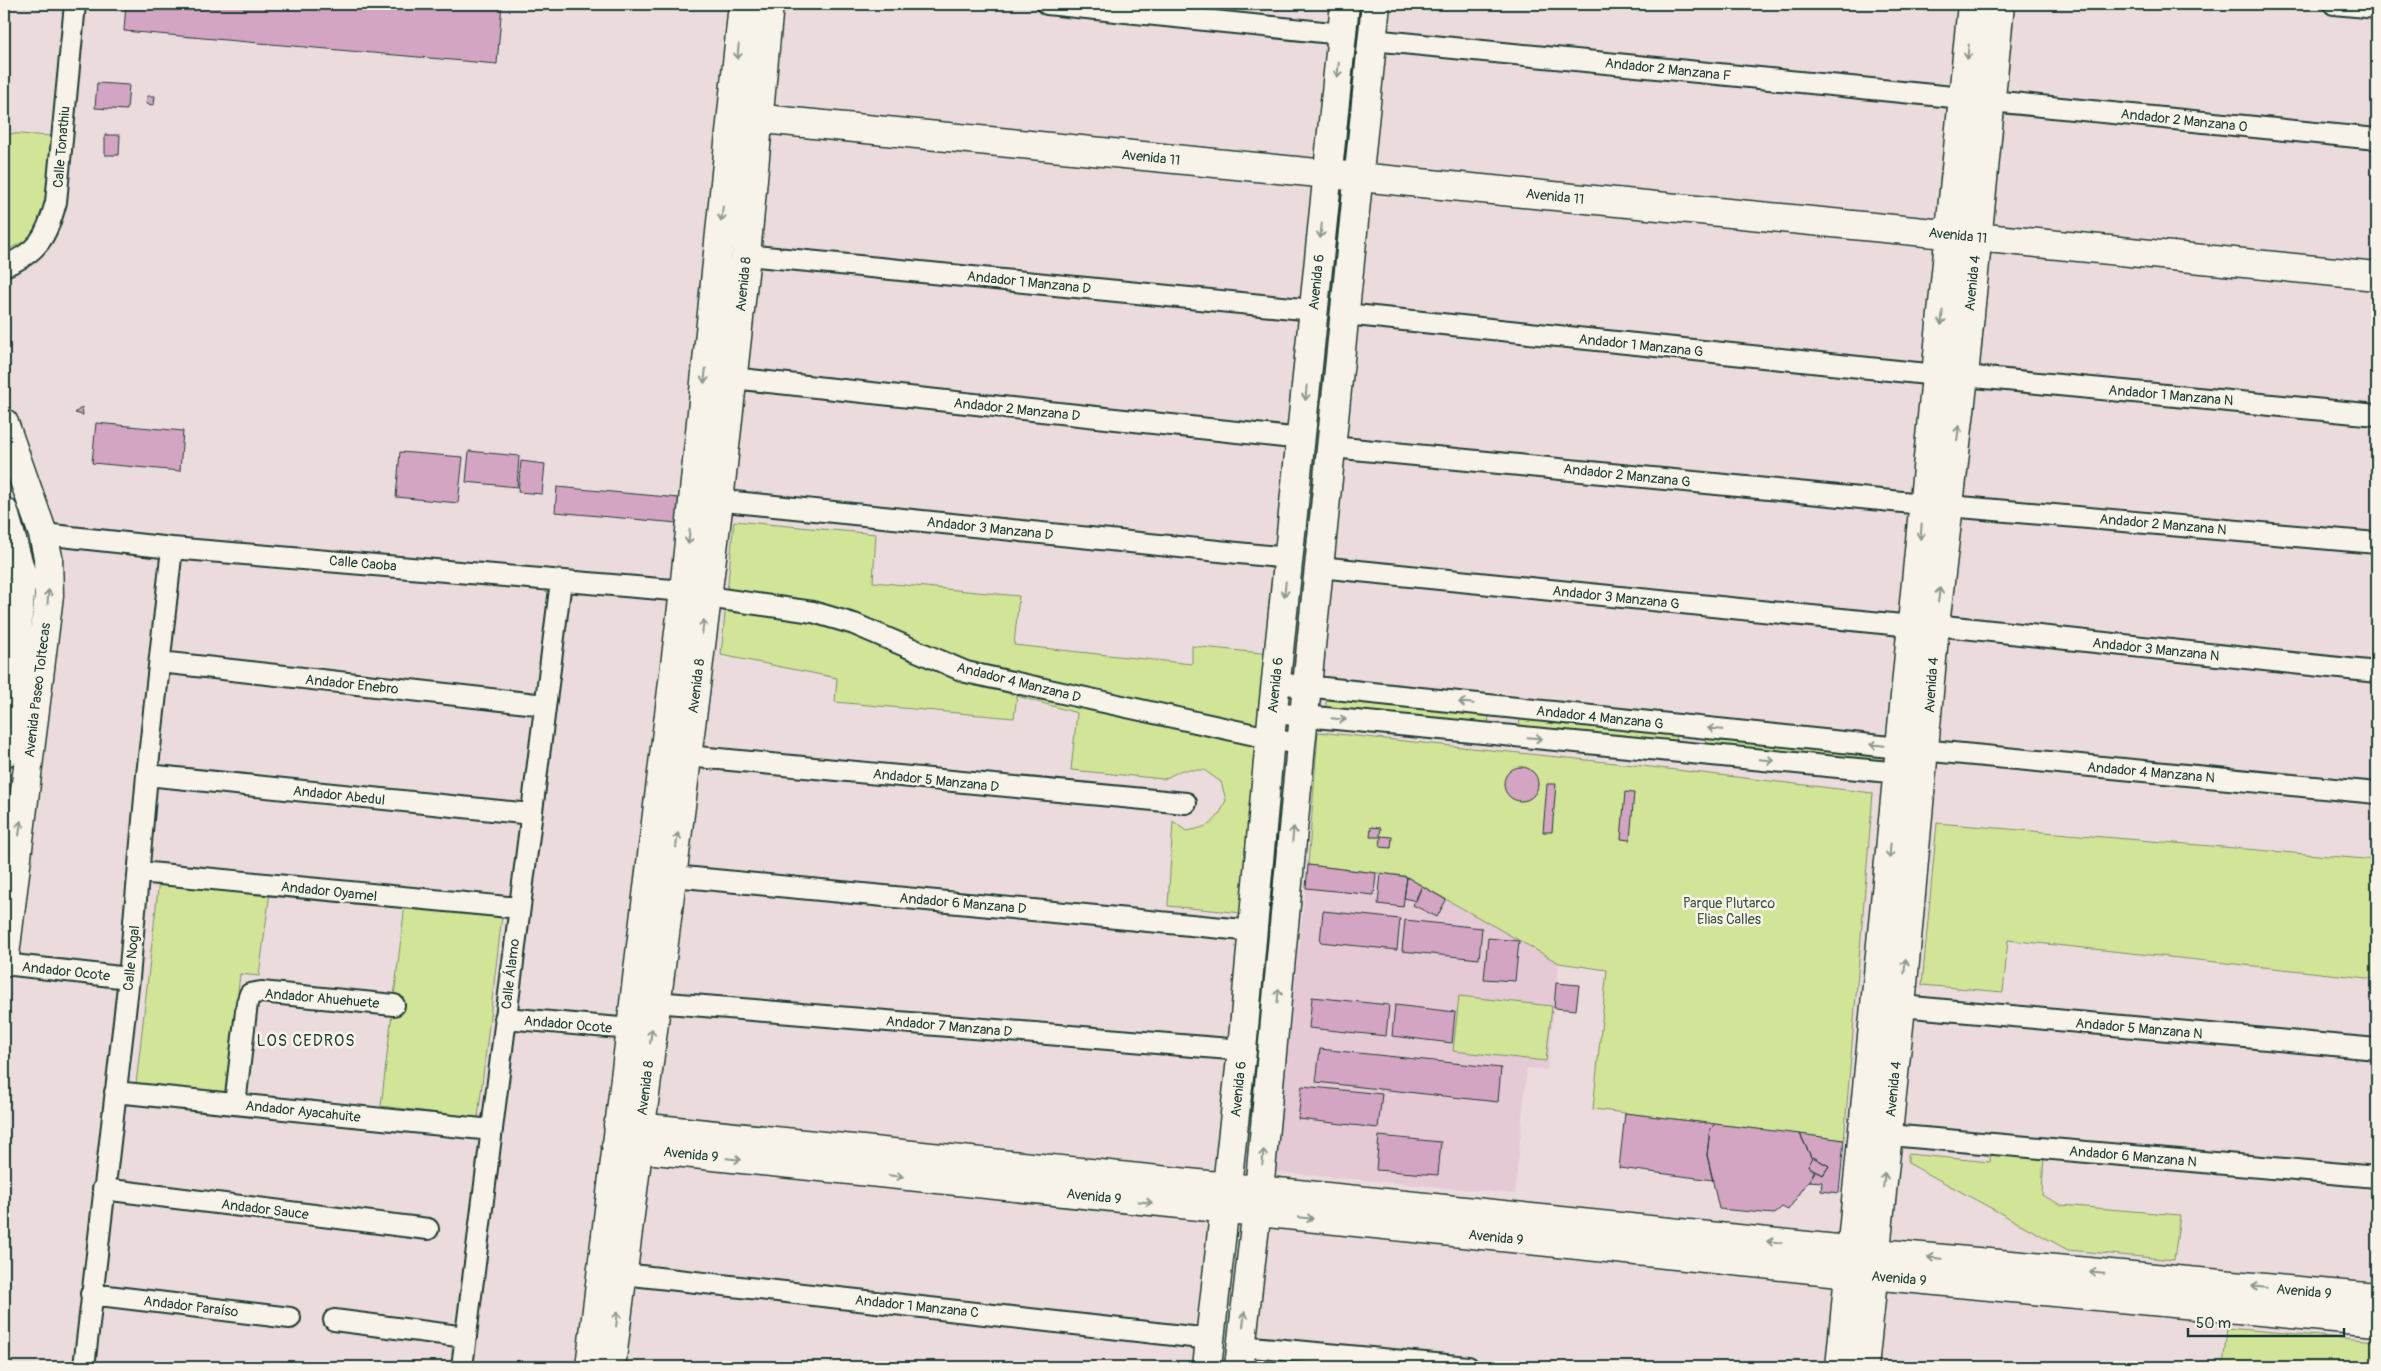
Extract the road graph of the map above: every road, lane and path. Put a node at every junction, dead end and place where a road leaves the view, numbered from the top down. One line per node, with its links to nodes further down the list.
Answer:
1 (75, 4): 24 (street, Calle Tonathiu)
2 (743, 4): 15 (street, Avenida 8, one-way to 15)
3 (769, 4): 15 (street, Avenida 8)
4 (1047, 4): 11 (street)
5 (1345, 4): 11 (street, Avenida 6)
6 (1376, 4): 12 (street)
7 (1972, 4): 13 (street, Avenida 4, one-way to 13)
8 (2000, 4): 14 (street, Avenida 4)
9 (2334, 4): 10 (street)
10 (2377, 8)
11 (1342, 34): 17 (street, Avenida 6, one-way to 17)
12 (1372, 40): 13 (street, Andador 2 Manzana F); 18 (street)
13 (1963, 98): 19 (street, Avenida 4)
14 (1991, 100): 16 (street, Andador 2 Manzana O); 20 (street, Avenida 4)
15 (744, 117): 17 (street, Avenida 11); 23 (street, Avenida 8); 37 (street, Avenida 8, one-way to 37)
16 (2377, 139)
17 (1326, 174): 18 (street, Avenida 11); 28 (street, Avenida 6, one-way to 28)
18 (1358, 177): 21 (street, Avenida 11); 29 (street)
19 (1954, 193): 20 (street); 21 (street, Avenida 4)
20 (1982, 195): 22 (street, Avenida 4)
21 (1950, 234): 22 (street, Avenida 11); 26 (street, Avenida 4)
22 (1977, 237): 25 (street, Avenida 11); 27 (street, Avenida 4)
23 (746, 254): 28 (street, Andador 1 Manzana D); 32 (street, Avenida 8)
24 (4, 266)
25 (2377, 276)
26 (1945, 282): 27 (street); 30 (street, Avenida 4, one-way to 30)
27 (1972, 284): 31 (street, Avenida 4)
28 (1313, 310): 35 (street, Avenida 6, one-way to 35)
29 (1345, 314): 30 (street, Andador 1 Manzana G); 36 (street)
30 (1937, 375): 38 (street, Avenida 4)
31 (1964, 376): 33 (street, Andador 1 Manzana N); 38 (street, Avenida 4, one-way to 31)
32 (732, 378): 35 (street, Andador 2 Manzana D); 37 (street, Avenida 8)
33 (2377, 415)
34 (5, 430): 40 (street, Avenida Paseo Toltecas)
35 (1302, 439): 43 (street, Avenida 6)
36 (1332, 446): 38 (street, Andador 2 Manzana G); 44 (street)
37 (706, 499): 43 (street, Andador 3 Manzana D); 46 (street, Avenida 8)
38 (1936, 505): 41 (street, Andador 2 Manzana N); 47 (street, Avenida 4)
39 (4, 512): 59 (street, Avenida Paseo Toltecas)
40 (43, 534): 42 (street, Calle Caoba); 72 (street, Avenida Paseo Toltecas, one-way to 40)
41 (2377, 543)
42 (172, 548): 45 (street, Calle Caoba); 48 (street, Calle Nogal)
43 (1288, 558): 50 (street, Avenida 6, one-way to 50)
44 (1319, 568): 47 (street, Andador 3 Manzana G); 51 (street)
45 (561, 581): 46 (street, Calle Caoba); 52 (street, Calle Álamo)
46 (695, 594): 55 (street, Andador 4 Manzana D); 61 (street, Avenida 8, one-way to 46); 78 (street, Avenida 8)
47 (1924, 625): 49 (street, Andador 3 Manzana N); 62 (street, Avenida 4)
48 (160, 662): 52 (street, Andador Enebro); 63 (street, Calle Nogal)
49 (2377, 672)
50 (1276, 683): 51 (street, Andador 4 Manzana G); 55 (street, Avenida 6)
51 (1307, 687): 53 (street, Andador 4 Manzana G, one-way to 51); 54 (street)
52 (545, 705): 66 (street, Calle Álamo)
53 (1502, 707): 56 (street, Andador 4 Manzana G); 57 (street)
54 (1304, 716): 55 (street, Andador 4 Manzana G); 57 (street, Andador 4 Manzana G, one-way to 57); 58 (street)
55 (1271, 726): 58 (street, Andador 4 Manzana D); 71 (street, Avenida 6)
56 (1690, 726): 60 (street); 62 (street, Andador 4 Manzana G, one-way to 56)
57 (1498, 735): 60 (street, Andador 4 Manzana G, one-way to 60)
58 (1301, 745): 89 (street, one-way to 58)
59 (4, 753)
60 (1687, 753): 62 (street, Andador 4 Manzana G, one-way to 62)
61 (687, 756): 65 (street, Andador 5 Manzana D); 69 (street, Avenida 8, one-way to 61)
62 (1911, 761): 64 (street, Andador 4 Manzana N); 67 (street, Avenida 4)
63 (147, 775): 66 (street, Andador Abedul); 68 (street, Calle Nogal)
64 (2377, 793)
65 (1186, 803)
66 (531, 814): 70 (street, Calle Álamo)
67 (1906, 815): 76 (street, Avenida 4, one-way to 67); 90 (street, Avenida 4, one-way to 90)
68 (139, 872): 70 (street, Andador Oyamel); 73 (street, Calle Nogal)
69 (673, 876): 71 (street, Andador 6 Manzana D); 74 (street, Avenida 8)
70 (519, 908): 77 (street, Calle Álamo)
71 (1254, 931): 79 (street, Avenida 6)
72 (4, 963): 73 (street, Andador Ocote)
73 (129, 978): 81 (street, Calle Nogal)
74 (655, 1002): 79 (street, Andador 7 Manzana D); 85 (street, Avenida 8, one-way to 74)
75 (394, 1005): 82 (street, Andador Ahuehuete)
76 (1901, 1006): 80 (street, Andador 5 Manzana N); 84 (street, Avenida 4)
77 (505, 1018): 78 (street, Andador Ocote); 83 (street, Calle Álamo)
78 (631, 1029): 85 (street, Avenida 8)
79 (1242, 1050): 88 (street, Avenida 6)
80 (2377, 1050)
81 (115, 1092): 82 (street, Andador Ayacahuite); 87 (street, Calle Nogal)
82 (235, 1104): 83 (street, Andador Ayacahuite)
83 (492, 1130): 100 (street, Calle Álamo)
84 (1889, 1135): 86 (street, Andador 6 Manzana N); 90 (street, Avenida 4, one-way to 84)
85 (628, 1137): 88 (street, Avenida 9); 93 (street, Avenida 8); 105 (street, Avenida 8)
86 (2377, 1177)
87 (103, 1189): 91 (street, Andador Sauce); 94 (street, Calle Nogal)
88 (1227, 1199): 89 (street, Avenida 9); 101 (street, Avenida 6)
89 (1258, 1202): 92 (street, Avenida 9); 102 (street, one-way to 89)
90 (1868, 1219): 92 (street, Avenida 4)
91 (428, 1228)
92 (1863, 1263): 95 (street, Avenida 9, one-way to 92); 96 (street, Avenida 4); 99 (street, Avenida 9)
93 (623, 1274): 101 (street, Andador 1 Manzana C); 106 (street, Avenida 8, one-way to 93)
94 (91, 1294): 97 (street, Andador Paraíso); 103 (street, Calle Nogal)
95 (2377, 1298)
96 (1858, 1312): 109 (street, Avenida 4); 110 (street, Avenida 4)
97 (290, 1318)
98 (334, 1320): 100 (street)
99 (2377, 1322)
100 (466, 1337): 104 (street, Calle Álamo)
101 (1210, 1339): 107 (street, Avenida 6)
102 (1240, 1357): 108 (street)
103 (84, 1367)
104 (462, 1367)
105 (590, 1367)
106 (611, 1367)
107 (1207, 1367)
108 (1468, 1367)
109 (1840, 1367)
110 (1864, 1367)

